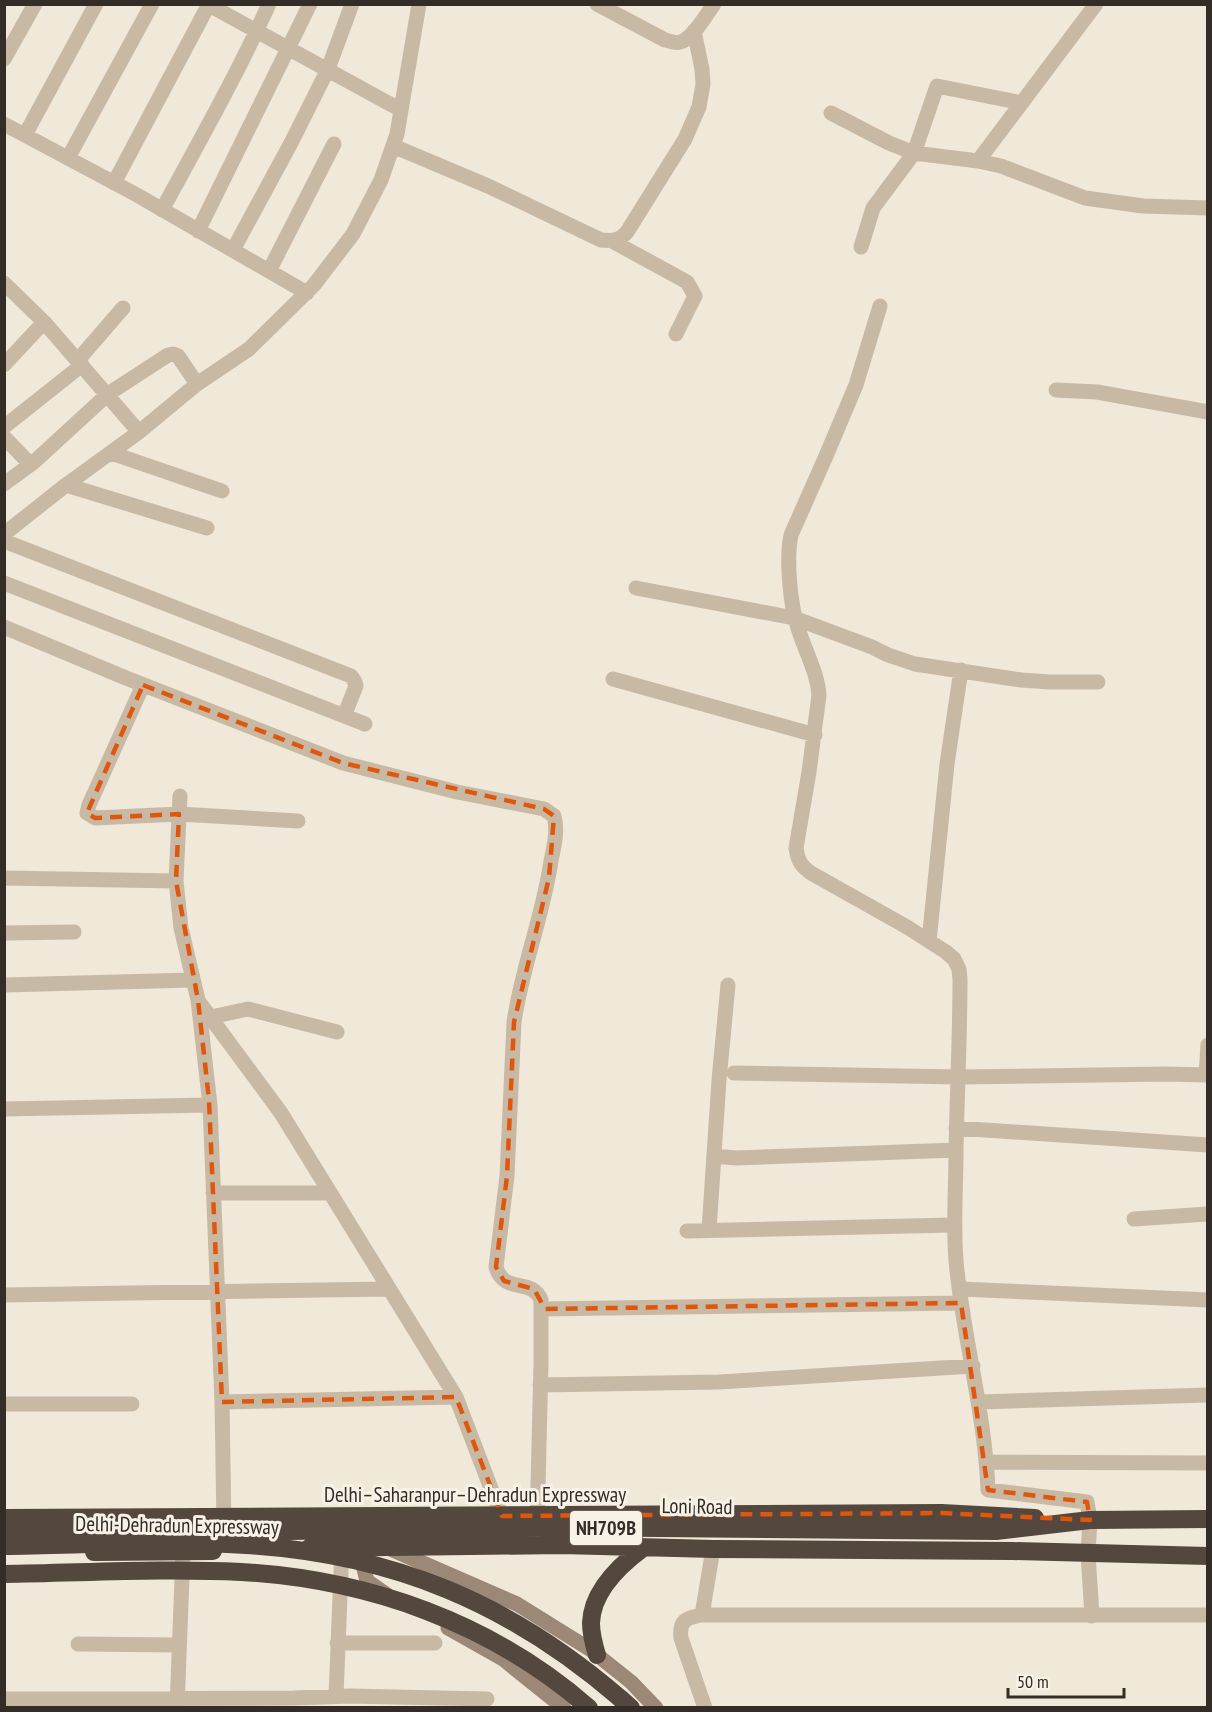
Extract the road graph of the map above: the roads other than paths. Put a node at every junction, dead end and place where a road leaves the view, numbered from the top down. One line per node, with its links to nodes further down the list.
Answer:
1 (35, 4): 15 (street)
2 (96, 4): 21 (street)
3 (152, 4): 25 (street)
4 (268, 4): 12 (street)
5 (310, 4): 14 (street)
6 (352, 4): 16 (street)
7 (419, 4): 18 (street)
8 (597, 4): 13 (street)
9 (714, 4): 13 (street)
10 (1096, 4): 17 (street)
11 (209, 5): 12 (street); 27 (street)
12 (257, 31): 14 (street); 29 (street)
13 (694, 31): 31 (street)
14 (289, 48): 16 (street); 30 (street)
15 (4, 59)
16 (328, 69): 18 (street); 33 (street)
17 (1022, 103): 24 (street); 26 (street)
18 (401, 110): 23 (street)
19 (831, 113): 24 (street)
20 (4, 124): 21 (street)
21 (25, 135): 25 (street)
22 (334, 144): 34 (street)
23 (393, 146): 31 (street); 36 (street)
24 (914, 153): 26 (street); 32 (street)
25 (68, 158): 27 (street)
26 (978, 161): 28 (street)
27 (114, 183): 29 (street)
28 (1208, 208)
29 (162, 210): 30 (street)
30 (198, 231): 33 (street)
31 (612, 241): 40 (street)
32 (861, 247)
33 (233, 250): 34 (street)
34 (269, 271): 36 (street)
35 (4, 283): 39 (street)
36 (307, 293): 43 (street)
37 (880, 306): 60 (street)
38 (123, 308): 41 (street)
39 (44, 322): 41 (street); 42 (street)
40 (676, 334)
41 (80, 363): 45 (street); 47 (street)
42 (4, 365)
43 (197, 384): 45 (street); 48 (street)
44 (1056, 390): 46 (street)
45 (108, 394): 48 (street); 51 (street)
46 (1208, 412)
47 (4, 427)
48 (139, 432): 50 (street)
49 (4, 437): 51 (street)
50 (111, 453): 53 (street); 54 (street)
51 (30, 464): 52 (street)
52 (4, 484)
53 (66, 485): 55 (street); 56 (street)
54 (222, 491)
55 (207, 528)
56 (4, 534)
57 (4, 541): 66 (street)
58 (4, 583): 66 (street)
59 (636, 588): 60 (street)
60 (794, 618): 62 (street); 68 (street)
61 (4, 627): 65 (street)
62 (962, 670): 64 (street); 76 (street)
63 (613, 679): 68 (street)
64 (1098, 682)
65 (143, 685): 70 (street); 105 (street)
66 (344, 716): 67 (street)
67 (365, 724)
68 (815, 735): 76 (street)
69 (180, 796): 70 (street)
70 (179, 814): 71 (street); 73 (street)
71 (298, 821)
72 (4, 878): 73 (street)
73 (176, 881): 77 (street)
74 (74, 932): 75 (street)
75 (4, 933)
76 (929, 941): 86 (street)
77 (193, 980): 78 (street); 80 (street)
78 (4, 985)
79 (728, 986): 92 (street)
80 (198, 1000): 81 (street); 87 (street)
81 (211, 1017): 82 (street); 94 (street)
82 (337, 1032)
83 (1208, 1045): 85 (street)
84 (734, 1073): 86 (street)
85 (1207, 1075): 86 (street)
86 (959, 1077): 89 (street)
87 (210, 1105): 88 (street); 93 (street)
88 (4, 1109)
89 (956, 1128): 90 (street); 91 (street)
90 (1208, 1145)
91 (956, 1150): 92 (street); 97 (street)
92 (714, 1156): 98 (street)
93 (213, 1193): 94 (street); 101 (street)
94 (330, 1193): 100 (street)
95 (1208, 1214): 96 (street)
96 (1134, 1218)
97 (954, 1225): 98 (street); 103 (street)
98 (709, 1230): 99 (street)
99 (687, 1231)
100 (389, 1289): 101 (street); 109 (street)
101 (217, 1292): 102 (street); 111 (street)
102 (4, 1295)
103 (961, 1296): 104 (street); 105 (street); 106 (street)
104 (1208, 1300)
105 (541, 1309): 107 (street)
106 (973, 1366): 107 (street); 110 (street)
107 (540, 1384): 120 (street)
108 (1208, 1395): 110 (street)
109 (456, 1397): 111 (street); 119 (street)
110 (979, 1401): 114 (street)
111 (222, 1402): 121 (street)
112 (4, 1404): 113 (street)
113 (132, 1404)
114 (987, 1462): 115 (street); 118 (street)
115 (1208, 1463)
116 (4, 1518): 118 (highway, Delhi–Saharanpur–Dehradun Expressway / NH709B, bridge)
117 (1208, 1519): 118 (highway, Loni Road / NH709B)
118 (1090, 1520): 120 (highway, Loni Road / NH709B); 130 (street)
119 (506, 1528): 120 (highway, Loni Road / NH709B); 123 (highway, Loni Road / NH709B)
120 (537, 1528)
121 (224, 1532): 122 (highway, Loni Road / NH709B); 124 (highway, Loni Road / NH709B)
122 (4, 1533)
123 (384, 1538): 124 (highway, Loni Road / NH709B); 126 (highway, Loni Road / NH709B); 140 (street)
124 (352, 1541): 128 (highway, Loni Road / NH709B); 138 (street); 145 (street)
125 (4, 1546): 147 (highway, Delhi-Dehradun Expressway, bridge)
126 (644, 1548): 127 (highway, Loni Road / NH709B); 140 (highway)
127 (713, 1550): 130 (highway, Loni Road / NH709B); 133 (street)
128 (183, 1552): 129 (highway, Loni Road / NH709B); 139 (street)
129 (4, 1553)
130 (1088, 1554): 131 (highway, Loni Road / NH709B); 135 (street)
131 (1208, 1556)
132 (4, 1574): 146 (highway, bridge)
133 (702, 1615): 135 (street); 149 (street)
134 (1208, 1615): 135 (street)
135 (1092, 1616)
136 (435, 1643): 138 (street)
137 (78, 1644): 139 (street)
138 (337, 1644): 141 (street)
139 (179, 1645): 144 (street)
140 (597, 1655): 148 (street)
141 (336, 1696): 143 (street); 144 (street)
142 (4, 1699): 144 (street)
143 (487, 1699)
144 (177, 1703)
145 (564, 1707)
146 (590, 1707)
147 (631, 1707)
148 (656, 1707)
149 (705, 1707)

